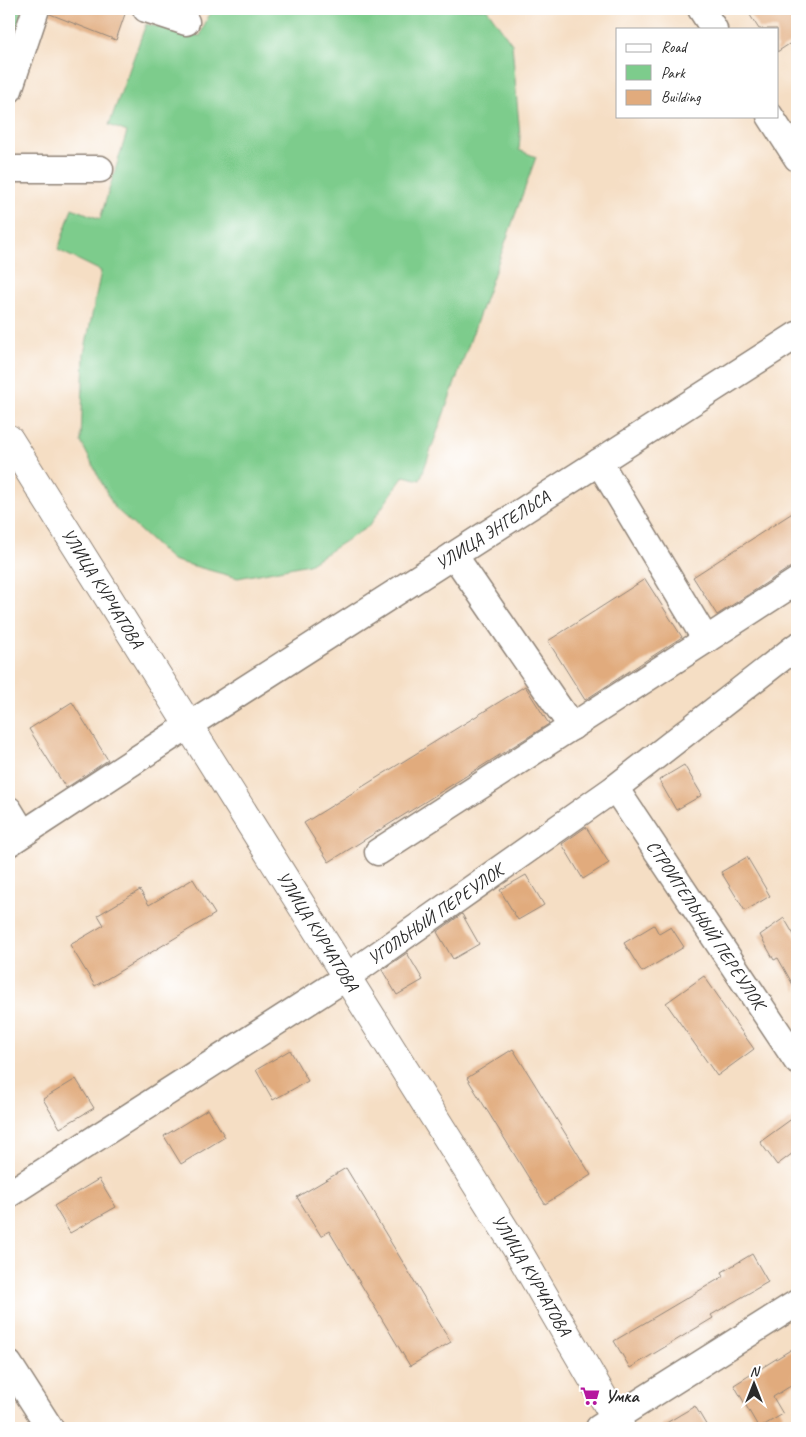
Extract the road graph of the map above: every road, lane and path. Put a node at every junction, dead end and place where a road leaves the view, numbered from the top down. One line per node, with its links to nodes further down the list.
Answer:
1 (36, 9): 6 (street)
2 (146, 9): 4 (street)
3 (701, 9): 5 (street)
4 (186, 22)
5 (713, 28)
6 (9, 90)
7 (771, 118): 8 (street)
8 (797, 158)
9 (9, 169): 10 (street)
10 (100, 169)
11 (797, 334): 13 (street, УЛИЦА ЭНГЕЛЬСА)
12 (9, 439): 18 (street, УЛИЦА КУРЧАТОВА)
13 (599, 462): 14 (street, УЛИЦА ЭНГЕЛЬСА); 16 (street)
14 (454, 554): 18 (street, УЛИЦА ЭНГЕЛЬСА); 19 (street)
15 (797, 581): 16 (street)
16 (706, 640): 19 (street)
17 (797, 646): 20 (street, УГОЛЬНЫЙ ПЕРЕУЛОК)
18 (189, 725): 22 (street, УЛИЦА ЭНГЕЛЬСА); 24 (street, УЛИЦА КУРЧАТОВА)
19 (572, 727): 23 (street)
20 (615, 788): 24 (street, УГОЛЬНЫЙ ПЕРЕУЛОК); 25 (street, СТРОИТЕЛЬНЫЙ ПЕРЕУЛОК)
21 (9, 810): 22 (street)
22 (16, 838)
23 (378, 852)
24 (345, 978): 26 (street, УГОЛЬНЫЙ ПЕРЕУЛОК); 29 (street, УЛИЦА КУРЧАТОВА)
25 (797, 1061)
26 (9, 1194)
27 (797, 1303): 29 (street)
28 (9, 1364): 30 (street)
29 (612, 1425)
30 (50, 1428)

